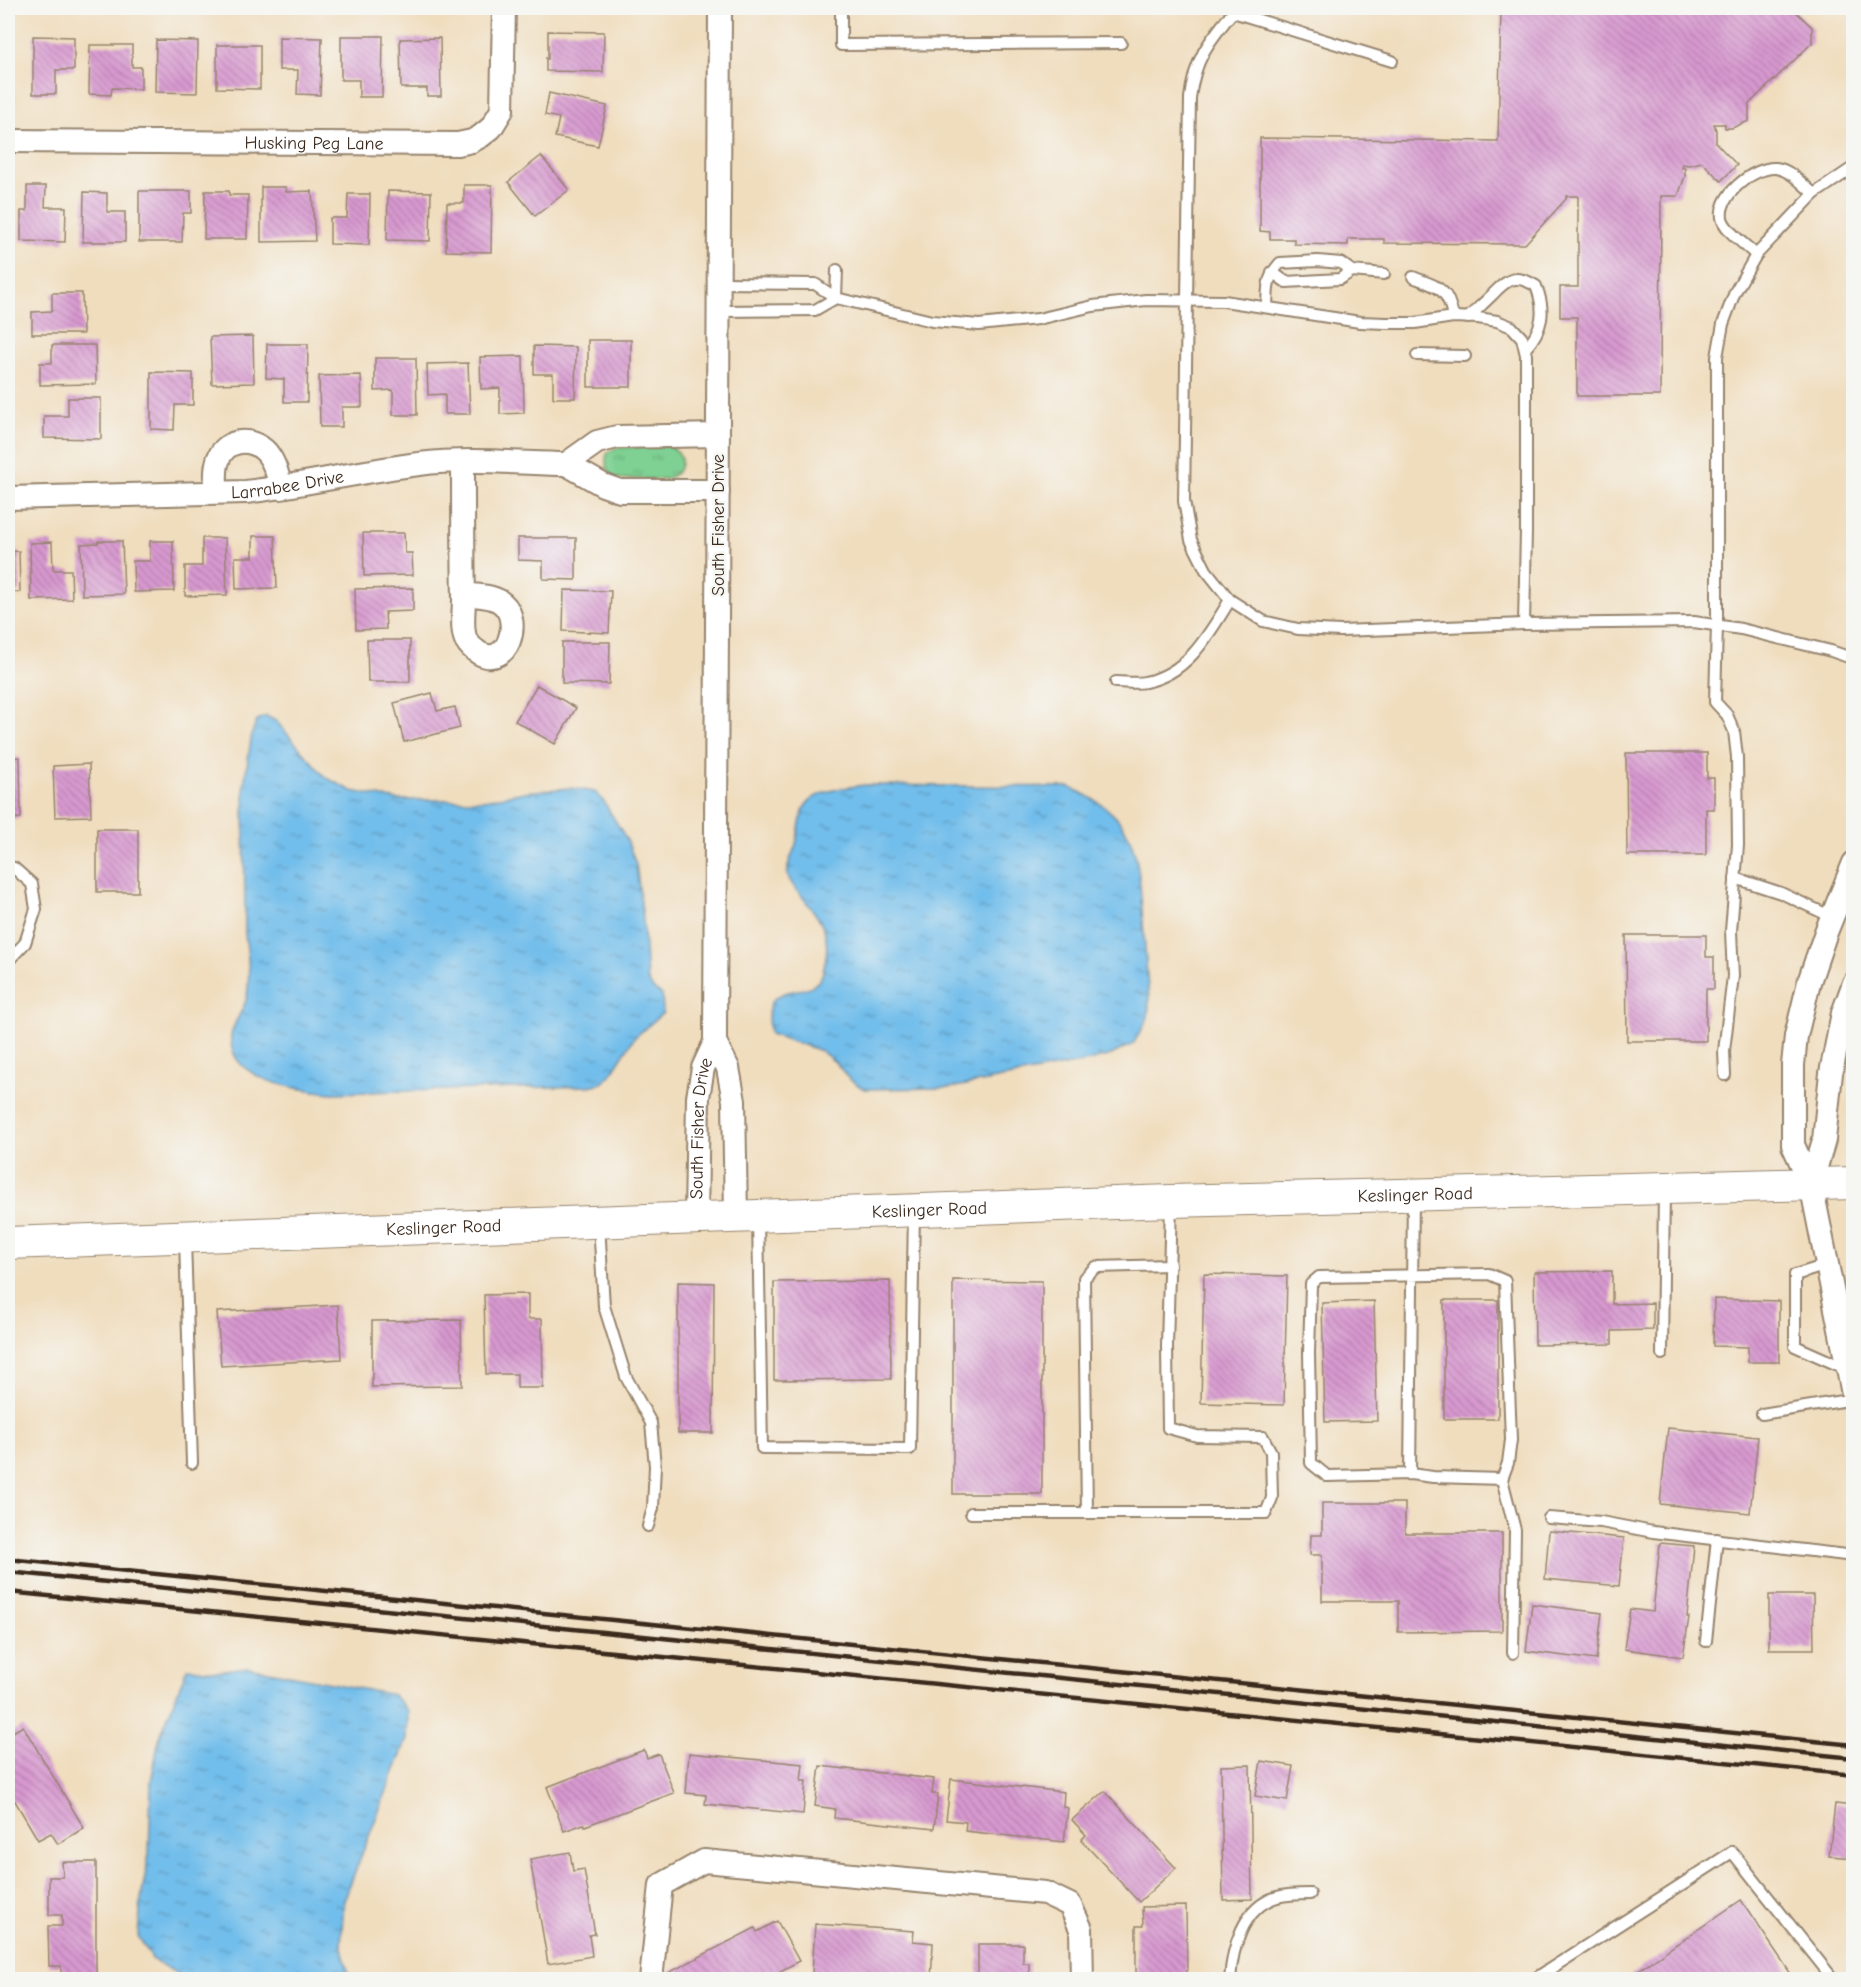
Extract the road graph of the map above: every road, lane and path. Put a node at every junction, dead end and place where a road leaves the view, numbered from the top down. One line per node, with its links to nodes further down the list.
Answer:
1 (504, 8): 7 (street, Husking Peg Lane)
2 (720, 8): 16 (street, South Fisher Drive)
3 (841, 8): 5 (lane)
4 (1234, 10): 6 (lane); 18 (lane)
5 (1121, 43)
6 (1392, 61)
7 (8, 141)
8 (1854, 167): 9 (lane)
9 (1814, 194): 10 (lane); 10 (lane)
10 (1756, 255): 36 (lane)
11 (837, 270): 17 (lane)
12 (1352, 271): 13 (lane); 13 (lane); 14 (lane)
13 (1272, 272): 19 (lane)
14 (1384, 274)
15 (1413, 277): 21 (lane)
16 (719, 283): 17 (lane); 20 (street, South Fisher Drive)
17 (836, 298): 18 (lane); 20 (lane)
18 (1188, 301): 19 (lane); 34 (lane)
19 (1267, 307): 21 (lane)
20 (719, 311): 26 (street, South Fisher Drive)
21 (1453, 317): 22 (lane)
22 (1468, 318): 23 (lane); 23 (lane)
23 (1525, 349): 35 (lane)
24 (1417, 355): 25 (lane)
25 (1465, 356)
26 (718, 435): 28 (street); 30 (street, South Fisher Drive)
27 (463, 462): 28 (street, Larrabee Drive); 29 (street, Larrabee Drive); 33 (street)
28 (566, 464): 30 (street, Larrabee Drive)
29 (281, 488): 31 (street, Larrabee Drive); 31 (street)
30 (718, 490): 45 (street, South Fisher Drive)
31 (216, 492): 32 (street, Larrabee Drive)
32 (8, 498)
33 (464, 594)
34 (1230, 600): 35 (lane); 38 (lane)
35 (1524, 624): 36 (lane)
36 (1717, 625): 37 (lane); 41 (lane)
37 (1854, 659)
38 (1116, 682)
39 (1854, 863): 42 (street)
40 (8, 867): 43 (lane)
41 (1735, 878): 42 (lane); 46 (lane)
42 (1832, 917): 48 (street)
43 (8, 962)
44 (1854, 983): 48 (street)
45 (715, 1038): 53 (street, South Fisher Drive); 54 (street, South Fisher Drive)
46 (1725, 1075)
47 (1854, 1183): 48 (main road, Keslinger Road)
48 (1811, 1184): 49 (main road, Keslinger Road); 59 (street)
49 (1664, 1188): 50 (main road, Keslinger Road); 61 (lane)
50 (1413, 1194): 51 (main road, Keslinger Road); 60 (lane)
51 (1171, 1201): 52 (main road, Keslinger Road); 58 (lane)
52 (914, 1209): 53 (main road, Keslinger Road); 53 (lane)
53 (747, 1215): 54 (main road, Keslinger Road)
54 (696, 1218): 55 (main road, Keslinger Road)
55 (599, 1221): 56 (main road, Keslinger Road); 71 (lane)
56 (185, 1237): 57 (main road, Keslinger Road); 65 (lane)
57 (8, 1243)
58 (1170, 1265): 69 (lane); 69 (lane)
59 (1827, 1265): 62 (street); 62 (lane)
60 (1413, 1275): 66 (lane); 66 (lane); 67 (lane)
61 (1662, 1353)
62 (1848, 1355): 63 (street)
63 (1854, 1399): 64 (lane)
64 (1762, 1414)
65 (192, 1463)
66 (1410, 1474): 67 (lane)
67 (1502, 1479): 75 (lane)
68 (971, 1512): 69 (lane)
69 (1087, 1512)
70 (1550, 1518): 72 (lane)
71 (648, 1526)
72 (1717, 1539): 73 (lane); 74 (lane)
73 (1854, 1556)
74 (1706, 1641)
75 (1513, 1653)
76 (1310, 1894): 79 (lane)
77 (651, 1980): 78 (street)
78 (1082, 1980)
79 (1230, 1980)
80 (1533, 1980): 81 (lane)
81 (1833, 1980)

